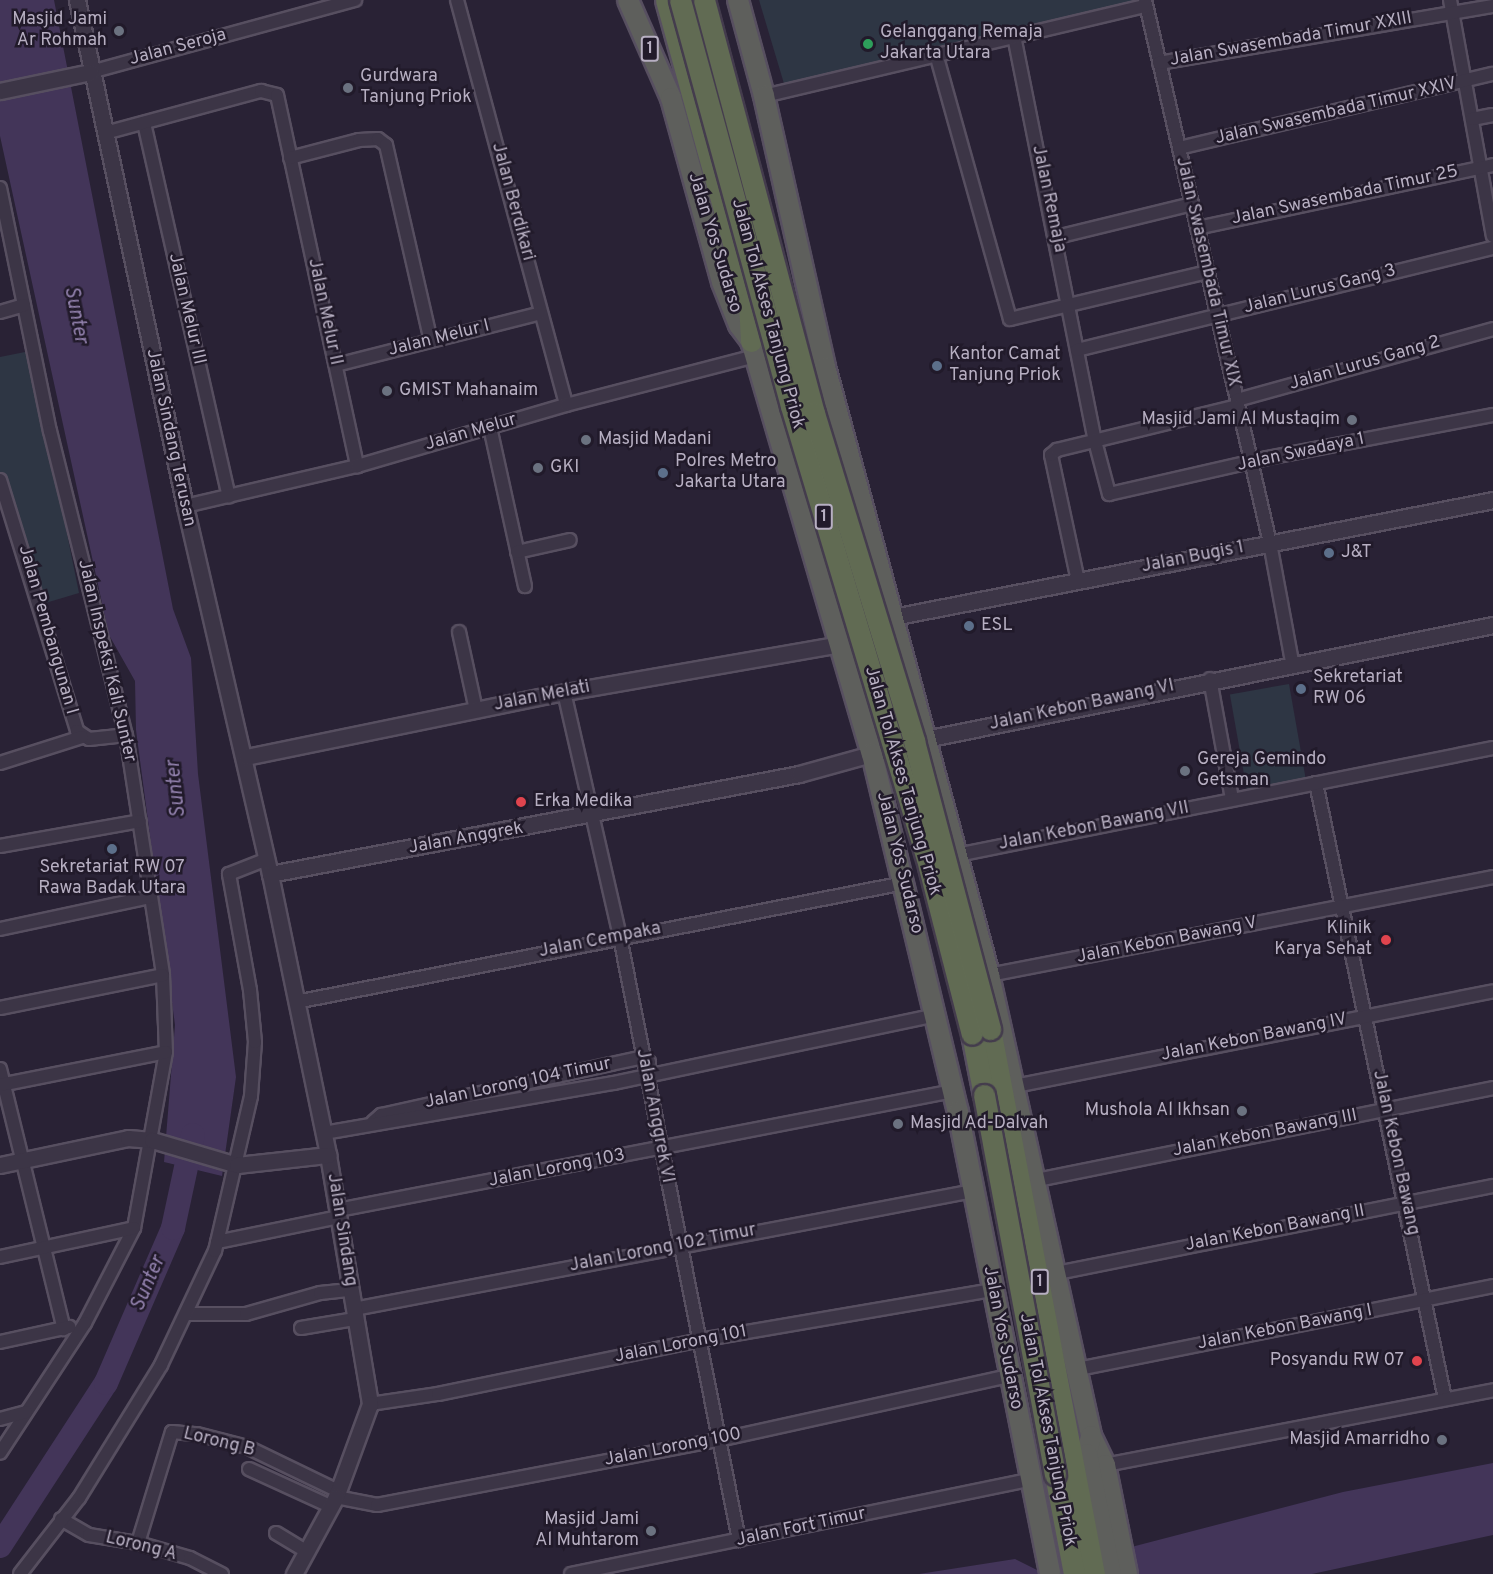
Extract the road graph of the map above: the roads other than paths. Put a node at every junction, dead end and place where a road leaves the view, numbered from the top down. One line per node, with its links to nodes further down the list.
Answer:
1 (77, 0): 15 (street, Jalan Sindang Terusan)
2 (356, 0): 15 (street, Jalan Seroja)
3 (457, 0): 37 (street, Jalan Berdikari)
4 (627, 0): 41 (highway, Jalan Yos Sudarso / 1)
5 (666, 0): 41 (highway)
6 (680, 0): 169 (highway, Jalan Tol Akses Tanjung Priok / 1, bridge)
7 (704, 0): 170 (highway, Jalan Tol Akses Tanjung Priok / 1, bridge)
8 (738, 0): 19 (highway, 1)
9 (1146, 3): 12 (street); 14 (street, Jalan Swasembada Timur XIX)
10 (1451, 6): 11 (street, Jalan Swasembada Timur XXIII); 14 (street, Jalan Swasembada Timur XXIII); 17 (street)
11 (1493, 6)
12 (1014, 36): 13 (street); 31 (street, Jalan Remaja)
13 (936, 54): 19 (street); 35 (street)
14 (1159, 63): 24 (street, Jalan Swasembada Timur XIX)
15 (84, 74): 18 (street, Jalan Seroja); 23 (street, Jalan Sindang Terusan)
16 (1493, 74): 17 (street, Jalan Swasembada Timur XXIV)
17 (1464, 81): 21 (street); 24 (street, Jalan Swasembada Timur XXIV)
18 (0, 91)
19 (764, 96): 48 (highway, 1)
20 (1493, 115): 21 (street)
21 (1472, 119): 26 (street)
22 (144, 123): 23 (street, Jalan Melur II); 25 (street, Jalan Melur II); 56 (street, Jalan Melur III)
23 (105, 133): 59 (street, Jalan Sindang Terusan)
24 (1179, 148): 28 (street, Jalan Swasembada Timur XIX)
25 (291, 158): 40 (street); 43 (street, Jalan Melur II)
26 (1487, 165): 29 (street, Jalan Swasembada Timur 25); 30 (street)
27 (1, 194): 34 (street, Jalan Inspeksi Kali Sunter)
28 (1192, 204): 29 (street, Jalan Swasembada Timur XIX); 31 (street)
29 (1197, 228): 33 (street, Jalan Swasembada Timur XIX)
30 (1493, 236)
31 (1057, 237): 35 (street, Jalan Remaja)
32 (1493, 248): 38 (street, Jalan Lurus Gang 3)
33 (1207, 272): 35 (street); 38 (street, Jalan Swasembada Timur XIX)
34 (24, 305): 36 (street); 73 (street, Jalan Inspeksi Kali Sunter)
35 (1069, 306): 42 (street, Jalan Remaja)
36 (0, 312)
37 (541, 313): 40 (street, Jalan Melur I); 45 (street, Jalan Berdikari)
38 (1218, 315): 42 (street, Jalan Lurus Gang 3); 44 (street, Jalan Swasembada Timur XIX)
39 (1493, 329): 44 (street, Jalan Lurus Gang 2)
40 (431, 341): 43 (street, Jalan Melur I)
41 (754, 349): 45 (street, Jalan Melur); 49 (highway, Jalan Yos Sudarso / 1)
42 (1077, 350): 50 (street, Jalan Remaja)
43 (336, 365): 52 (street, Jalan Melur II)
44 (1238, 403): 50 (street, Jalan Lurus Gang 2); 51 (street, Jalan Swasembada Timur XIX)
45 (566, 405): 47 (street, Jalan Melur)
46 (1493, 415): 51 (street, Jalan Swadaya 1)
47 (490, 427): 52 (street, Jalan Melur); 62 (street)
48 (842, 429): 49 (highway); 53 (highway, 1)
49 (780, 440): 57 (highway, Jalan Yos Sudarso / 1)
50 (1095, 441): 55 (street, Jalan Remaja); 63 (street, Jalan Lurus Gang 2)
51 (1251, 462): 55 (street, Jalan Swadaya 1); 61 (street, Jalan Swasembada Timur XIX)
52 (357, 466): 56 (street, Jalan Melur)
53 (857, 483): 57 (highway); 65 (highway, 1)
54 (1, 488): 74 (street, Jalan Pembangunan I)
55 (1109, 494)
56 (229, 496): 59 (street, Jalan Melur)
57 (798, 497): 68 (highway, Jalan Yos Sudarso / 1)
58 (1493, 500): 61 (street, Jalan Bugis 1)
59 (185, 506): 78 (street, Jalan Sindang Terusan)
60 (570, 540): 62 (street)
61 (1270, 543): 63 (street, Jalan Bugis 1); 69 (street)
62 (518, 552): 64 (street)
63 (1078, 581): 65 (street, Jalan Bugis 1)
64 (525, 586)
65 (893, 617): 75 (highway, 1)
66 (1493, 625): 69 (street, Jalan Kebon Bawang VI)
67 (459, 632): 72 (street)
68 (840, 644): 71 (street, Jalan Melati); 77 (highway, Jalan Yos Sudarso / 1)
69 (1292, 662): 70 (street, Jalan Kebon Bawang VI)
70 (1210, 679): 75 (street, Jalan Kebon Bawang VI); 81 (street)
71 (564, 692): 72 (street, Jalan Melati); 82 (street, Jalan Anggrek VI)
72 (476, 710): 78 (street, Jalan Melati)
73 (126, 735): 74 (street, Jalan Pembangunan I); 84 (street, Jalan Inspeksi Kali Sunter)
74 (82, 737): 79 (street)
75 (925, 739): 77 (street, Jalan Kebon Bawang VI); 83 (highway, 1)
76 (1493, 748): 80 (street, Jalan Kebon Bawang VII)
77 (872, 754): 82 (street, Jalan Anggrek); 85 (highway, Jalan Yos Sudarso / 1)
78 (246, 757): 88 (street, Jalan Sindang Terusan)
79 (0, 763)
80 (1316, 783): 81 (street, Jalan Kebon Bawang VII); 93 (street)
81 (1232, 799): 87 (street, Jalan Kebon Bawang VII)
82 (595, 815): 89 (street, Jalan Anggrek); 95 (street, Jalan Anggrek VI)
83 (946, 816): 85 (highway); 87 (highway, 1)
84 (140, 821): 86 (street); 92 (street, Jalan Inspeksi Kali Sunter)
85 (890, 831): 91 (highway, Jalan Yos Sudarso / 1)
86 (0, 846)
87 (957, 855): 97 (highway, 1)
88 (267, 859): 89 (street, Jalan Sindang Terusan); 120 (street)
89 (270, 874): 99 (street, Jalan Sindang)
90 (1493, 877): 93 (street, Jalan Kebon Bawang V)
91 (904, 883): 95 (street, Jalan Cempaka); 101 (highway, Jalan Yos Sudarso / 1)
92 (151, 897): 94 (street); 96 (street, Jalan Inspeksi Kali Sunter)
93 (1344, 907): 97 (street, Jalan Kebon Bawang V); 102 (street, Jalan Kebon Bawang)
94 (0, 929)
95 (620, 937): 99 (street, Jalan Cempaka); 104 (street, Jalan Anggrek VI)
96 (163, 975): 100 (street); 103 (street, Jalan Inspeksi Kali Sunter)
97 (989, 975): 109 (highway, 1)
98 (1493, 991): 102 (street, Jalan Kebon Bawang IV)
99 (296, 1002): 115 (street, Jalan Sindang)
100 (0, 1008)
101 (936, 1015): 106 (street, Jalan Lorong 104 Timur); 111 (highway, Jalan Yos Sudarso / 1)
102 (1366, 1015): 109 (street, Jalan Kebon Bawang IV); 112 (street, Jalan Kebon Bawang)
103 (166, 1052): 108 (street); 116 (street, Jalan Inspeksi Kali Sunter)
104 (643, 1057): 106 (street); 107 (street, Jalan Anggrek VI); 114 (street, Jalan Lorong 104 Timur)
105 (0, 1069): 108 (street)
106 (661, 1071): 107 (street, Jalan Lorong 104 Timur)
107 (646, 1075): 114 (street, Jalan Lorong 104 Timur); 117 (street, Jalan Anggrek VI)
108 (2, 1084): 119 (street)
109 (1015, 1086): 122 (highway, 1)
110 (1493, 1088): 112 (street, Jalan Kebon Bawang III)
111 (952, 1091): 113 (highway, Jalan Yos Sudarso / 1); 117 (street, Jalan Lorong 103)
112 (1385, 1110): 122 (street, Jalan Kebon Bawang III); 125 (street, Jalan Kebon Bawang)
113 (958, 1112): 124 (highway, Jalan Yos Sudarso / 1); 147 (highway)
114 (373, 1122): 115 (street, Jalan Lorong 104 Timur)
115 (324, 1133): 118 (street, Jalan Sindang)
116 (156, 1142): 119 (street); 120 (street); 127 (street, Jalan Inspeksi Kali Sunter)
117 (662, 1150): 126 (street, Jalan Lorong 103); 129 (street, Jalan Anggrek VI)
118 (328, 1155): 120 (street); 126 (street, Jalan Sindang)
119 (21, 1160): 121 (street); 130 (street)
120 (231, 1163): 128 (street)
121 (0, 1165)
122 (1037, 1180): 132 (highway, 1)
123 (1493, 1186): 125 (street, Jalan Kebon Bawang II)
124 (974, 1191): 129 (street, Jalan Lorong 102 Timur); 135 (highway, Jalan Yos Sudarso / 1)
125 (1406, 1203): 132 (street, Jalan Kebon Bawang II); 136 (street, Jalan Kebon Bawang)
126 (338, 1213): 128 (street, Jalan Lorong 103); 134 (street, Jalan Sindang)
127 (134, 1228): 130 (street); 139 (street, Jalan Inspeksi Kali Sunter)
128 (217, 1242): 137 (street)
129 (679, 1245): 138 (street, Jalan Lorong 102 Timur); 143 (street, Jalan Anggrek VI)
130 (41, 1248): 131 (street); 141 (street)
131 (0, 1257)
132 (1057, 1273): 145 (highway, 1)
133 (1493, 1286): 136 (street, Jalan Kebon Bawang I)
134 (350, 1290): 137 (street); 138 (street, Jalan Sindang)
135 (993, 1290): 142 (highway, Jalan Yos Sudarso / 1); 143 (street, Jalan Lorong 101)
136 (1426, 1299): 145 (street, Jalan Kebon Bawang I); 149 (street, Jalan Kebon Bawang)
137 (186, 1314): 159 (street)
138 (355, 1314): 140 (street, Jalan Lorong 102 Timur); 150 (street, Jalan Sindang)
139 (86, 1323): 141 (street); 151 (street, Jalan Inspeksi Kali Sunter)
140 (301, 1328)
141 (64, 1329): 144 (street)
142 (1001, 1329): 146 (highway, Jalan Yos Sudarso / 1); 147 (highway)
143 (699, 1340): 150 (street, Jalan Lorong 101); 153 (street, Jalan Anggrek VI)
144 (0, 1342)
145 (1078, 1369): 155 (highway, 1)
146 (1010, 1376): 153 (street, Jalan Lorong 100); 157 (highway, Jalan Yos Sudarso / 1)
147 (1052, 1386): 170 (highway)
148 (1493, 1390): 149 (street)
149 (1445, 1399): 155 (street)
150 (370, 1404): 158 (street, Jalan Sindang)
151 (26, 1412): 152 (street); 154 (street, Jalan Inspeksi Kali Sunter)
152 (0, 1419)
153 (718, 1440): 158 (street, Jalan Lorong 100); 161 (street, Jalan Anggrek VI)
154 (0, 1453)
155 (1100, 1468): 171 (highway, 1); 172 (highway, 1)
156 (249, 1469): 158 (street)
157 (1031, 1485): 161 (street, Jalan Fort Timur); 168 (highway, Jalan Yos Sudarso / 1)
158 (335, 1498): 162 (street, Lorong B); 163 (street, Jalan Sindang)
159 (61, 1519): 162 (street, Lorong A); 164 (street)
160 (276, 1533): 163 (street)
161 (739, 1540): 167 (street, Jalan Fort Timur)
162 (138, 1543): 165 (street, Lorong A)
163 (306, 1551): 166 (street, Jalan Sindang)
164 (20, 1574)
165 (222, 1574)
166 (294, 1574)
167 (571, 1574)
168 (1050, 1574)
169 (1074, 1574)
170 (1094, 1574)
171 (1111, 1574)
172 (1127, 1574)

